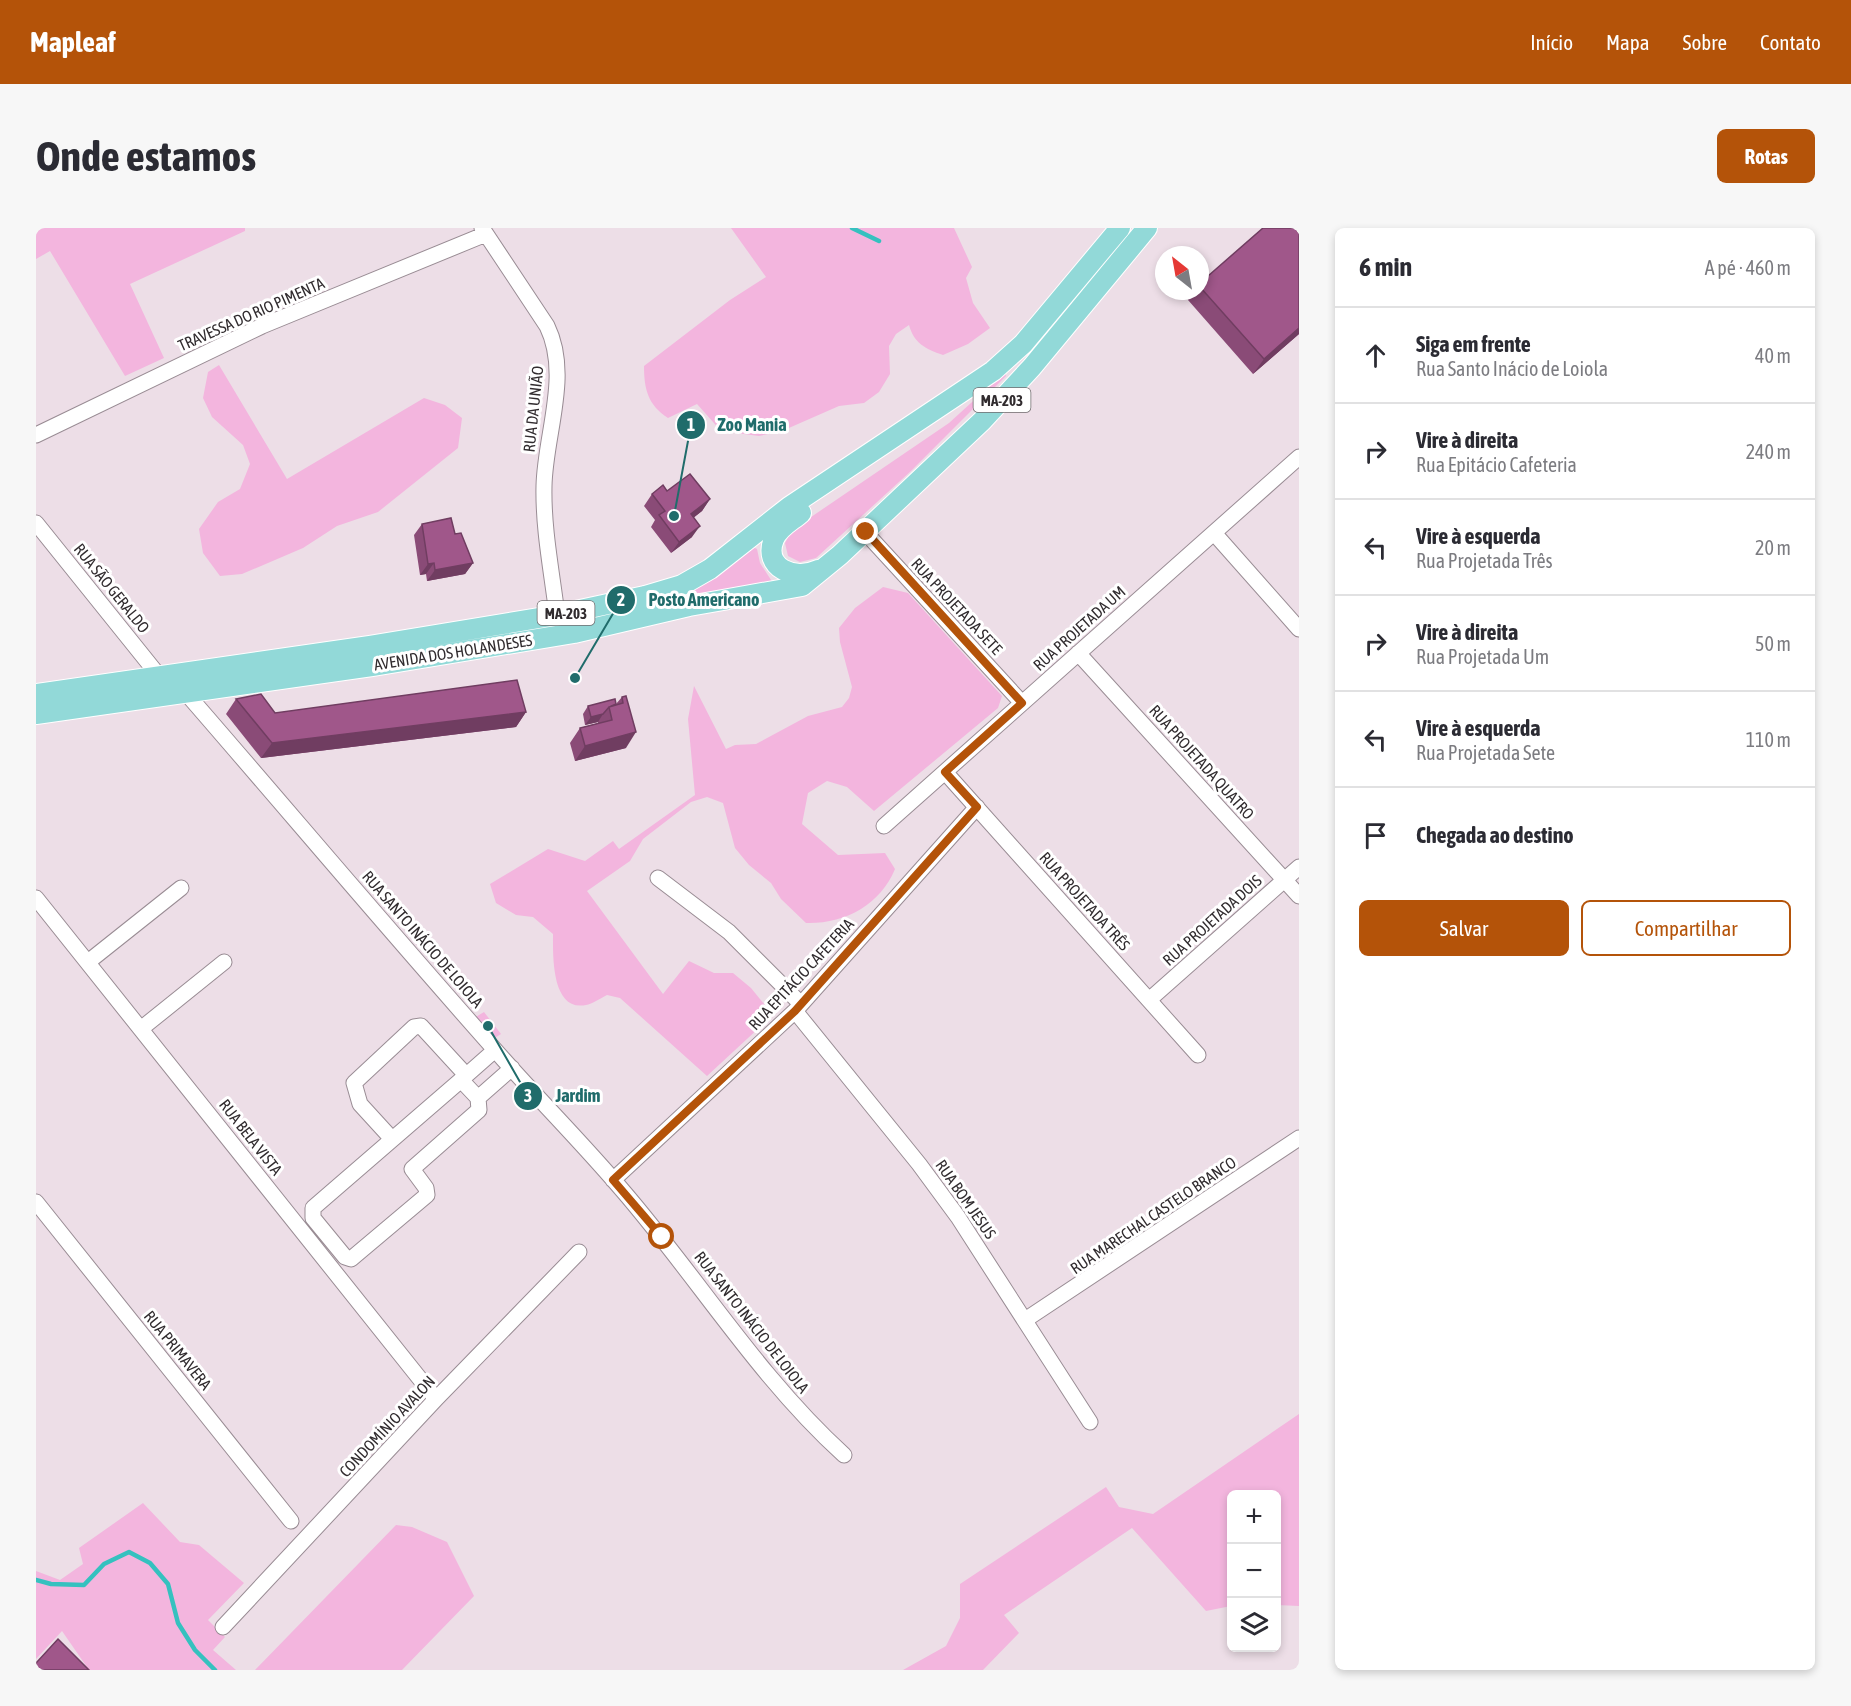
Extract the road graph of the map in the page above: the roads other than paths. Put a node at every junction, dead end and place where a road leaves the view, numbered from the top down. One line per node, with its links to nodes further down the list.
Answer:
1 (1120, 228): 4 (main road, AVENIDA DOS HOLANDESES / MA-203)
2 (1147, 228): 8 (main road, AVENIDA DOS HOLANDESES / MA-203)
3 (484, 231): 5 (street, TRAVESSA DO RIO PIMENTA); 11 (street, RUA DA UNIÃO)
4 (980, 382): 10 (main road); 11 (main road, AVENIDA DOS HOLANDESES / MA-203)
5 (36, 435)
6 (1299, 457): 9 (street, RUA PROJETADA UM)
7 (36, 523): 14 (street, RUA SÃO GERALDO)
8 (866, 532): 10 (main road, AVENIDA DOS HOLANDESES / MA-203); 17 (street, RUA PROJETADA SETE)
9 (1214, 533): 12 (street); 13 (street, RUA PROJETADA UM)
10 (840, 555): 15 (main road, AVENIDA DOS HOLANDESES / MA-203)
11 (557, 615): 14 (main road, AVENIDA DOS HOLANDESES / MA-203)
12 (1299, 629)
13 (1078, 653): 17 (street, RUA PROJETADA UM); 24 (street, RUA PROJETADA QUATRO)
14 (159, 676): 16 (main road, AVENIDA DOS HOLANDESES / MA-203)
15 (186, 693): 18 (main road, AVENIDA DOS HOLANDESES / MA-203); 33 (street, RUA SANTO INÁCIO DE LOIOLA)
16 (36, 694)
17 (1022, 703): 19 (street, RUA PROJETADA UM)
18 (36, 714)
19 (945, 772): 20 (street, RUA PROJETADA TRÊS); 21 (street, RUA PROJETADA UM)
20 (977, 807): 30 (street, RUA PROJETADA TRÊS); 31 (street, RUA EPITÁCIO CAFETERIA)
21 (884, 826)
22 (1299, 867): 24 (street, RUA PROJETADA DOIS)
23 (658, 878): 31 (street, RUA BOM JESUS)
24 (1285, 880): 26 (street, RUA PROJETADA QUATRO); 30 (street, RUA PROJETADA DOIS)
25 (181, 888): 28 (street)
26 (1299, 896)
27 (36, 898): 28 (street, RUA BELA VISTA)
28 (88, 962): 32 (street, RUA BELA VISTA)
29 (224, 962): 32 (street)
30 (1149, 1000): 34 (street, RUA PROJETADA TRÊS)
31 (798, 1008): 40 (street, RUA EPITÁCIO CAFETERIA); 43 (street, RUA BOM JESUS)
32 (142, 1028): 44 (street, RUA BELA VISTA)
33 (495, 1050): 35 (street, RUA SANTO INÁCIO DE LOIOLA); 36 (street)
34 (1198, 1055)
35 (512, 1068): 37 (street); 40 (street, RUA SANTO INÁCIO DE LOIOLA)
36 (464, 1077): 37 (street); 39 (street); 39 (street)
37 (478, 1098): 39 (street)
38 (1299, 1138): 43 (street, RUA MARECHAL CASTELO BRANCO)
39 (392, 1139)
40 (613, 1180): 46 (street, RUA SANTO INÁCIO DE LOIOLA)
41 (36, 1202): 47 (street, RUA PRIMAVERA)
42 (579, 1252): 44 (street, CONDOMÍNIO AVALON)
43 (1025, 1320): 45 (street, RUA BOM JESUS)
44 (436, 1399): 48 (street, CONDOMÍNIO AVALON)
45 (1090, 1422)
46 (844, 1455)
47 (291, 1521)
48 (223, 1627)

